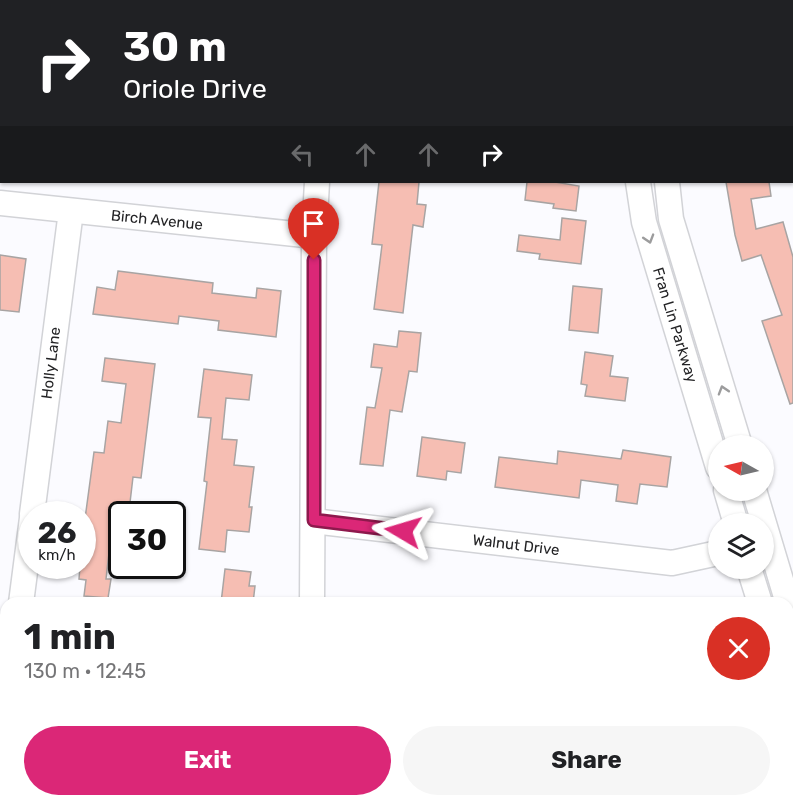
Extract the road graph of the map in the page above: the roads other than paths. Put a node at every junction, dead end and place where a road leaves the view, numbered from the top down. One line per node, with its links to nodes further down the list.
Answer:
1 (317, 183): 6 (street)
2 (638, 183): 7 (street, Fran Lin Parkway, one-way to 7)
3 (667, 183): 8 (street, Fran Lin Parkway, one-way to 3)
4 (0, 203): 5 (street, Birch Avenue)
5 (71, 211): 6 (street, Birch Avenue); 9 (street, Holly Lane)
6 (314, 236): 10 (street)
7 (708, 435)
8 (737, 435)
9 (34, 501)
10 (314, 520): 11 (street, Walnut Drive); 16 (street)
11 (708, 555)
12 (774, 564): 18 (street)
13 (24, 579): 15 (street, Holly Lane)
14 (752, 579): 17 (street)
15 (22, 597)
16 (312, 597)
17 (758, 597)
18 (785, 597)

